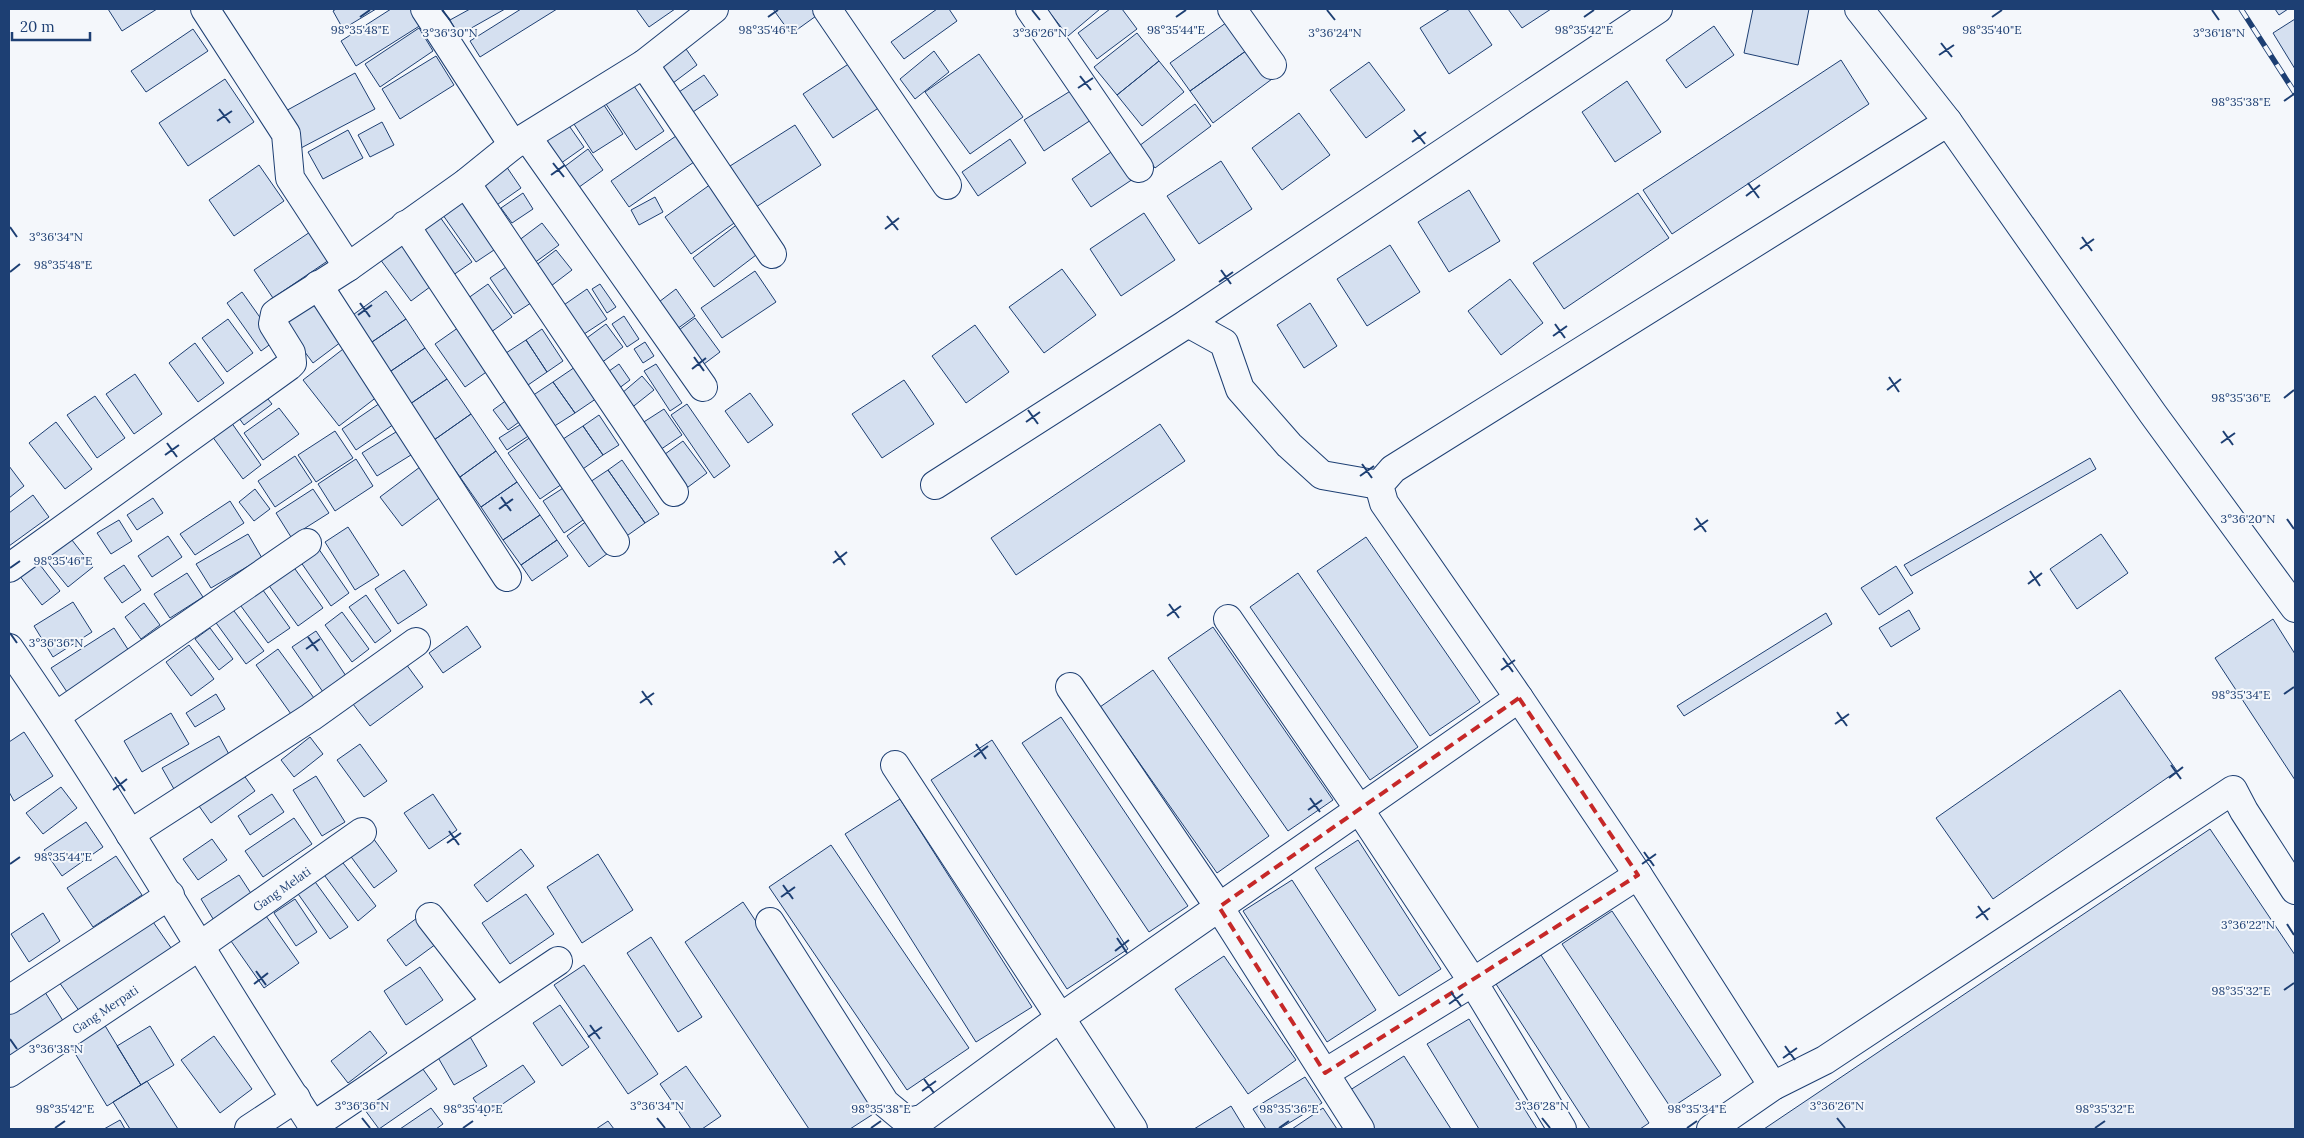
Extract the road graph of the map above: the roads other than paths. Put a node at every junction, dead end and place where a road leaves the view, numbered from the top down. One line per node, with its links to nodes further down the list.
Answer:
1 (206, 9): 18 (street)
2 (425, 9): 12 (street)
3 (714, 9): 9 (street)
4 (827, 9): 15 (street)
5 (1030, 9): 13 (street)
6 (1232, 9): 10 (street)
7 (1658, 9): 20 (street)
8 (1859, 9): 11 (street)
9 (644, 64): 12 (street); 17 (street)
10 (1272, 66)
11 (1948, 122): 25 (street); 31 (street)
12 (520, 141): 14 (street); 23 (street)
13 (1139, 168)
14 (466, 183): 16 (street); 26 (street)
15 (947, 185)
16 (405, 224): 18 (street); 27 (street)
17 (772, 254)
18 (348, 267): 19 (street)
19 (318, 286): 29 (street); 30 (street)
20 (1228, 295): 21 (street); 22 (street)
21 (1188, 323): 22 (street); 24 (street)
22 (1224, 344): 25 (street)
23 (703, 387)
24 (935, 485)
25 (1379, 485): 36 (street)
26 (674, 492)
27 (615, 542)
28 (307, 543): 37 (street)
29 (9, 568)
30 (507, 577)
31 (2295, 608)
32 (1228, 619): 39 (street)
33 (416, 642): 41 (street)
34 (9, 648): 37 (street)
35 (1070, 687): 45 (street)
36 (1519, 698): 39 (street); 42 (street)
37 (56, 716): 41 (street)
38 (895, 764): 53 (street)
39 (1359, 809): 45 (street); 50 (street)
40 (362, 832): 48 (street, Gang Melati)
41 (130, 834): 44 (street)
42 (1638, 875): 50 (street); 56 (street)
43 (2295, 890): 56 (street)
44 (170, 895): 48 (street); 51 (street)
45 (1219, 907): 53 (street); 55 (street)
46 (430, 917): 52 (street)
47 (770, 922): 53 (street)
48 (201, 945): 54 (street, Gang Merpati); 57 (street)
49 (558, 961): 52 (street)
50 (1473, 982): 55 (street); 62 (street)
51 (9, 1000)
52 (496, 1002): 58 (street)
53 (1060, 1018): 60 (street)
54 (9, 1073)
55 (1325, 1073): 61 (street)
56 (1773, 1086): 63 (street)
57 (296, 1098): 58 (street); 59 (street)
58 (314, 1128)
59 (249, 1129)
60 (1133, 1129)
61 (1360, 1129)
62 (1562, 1129)
63 (1710, 1129)

